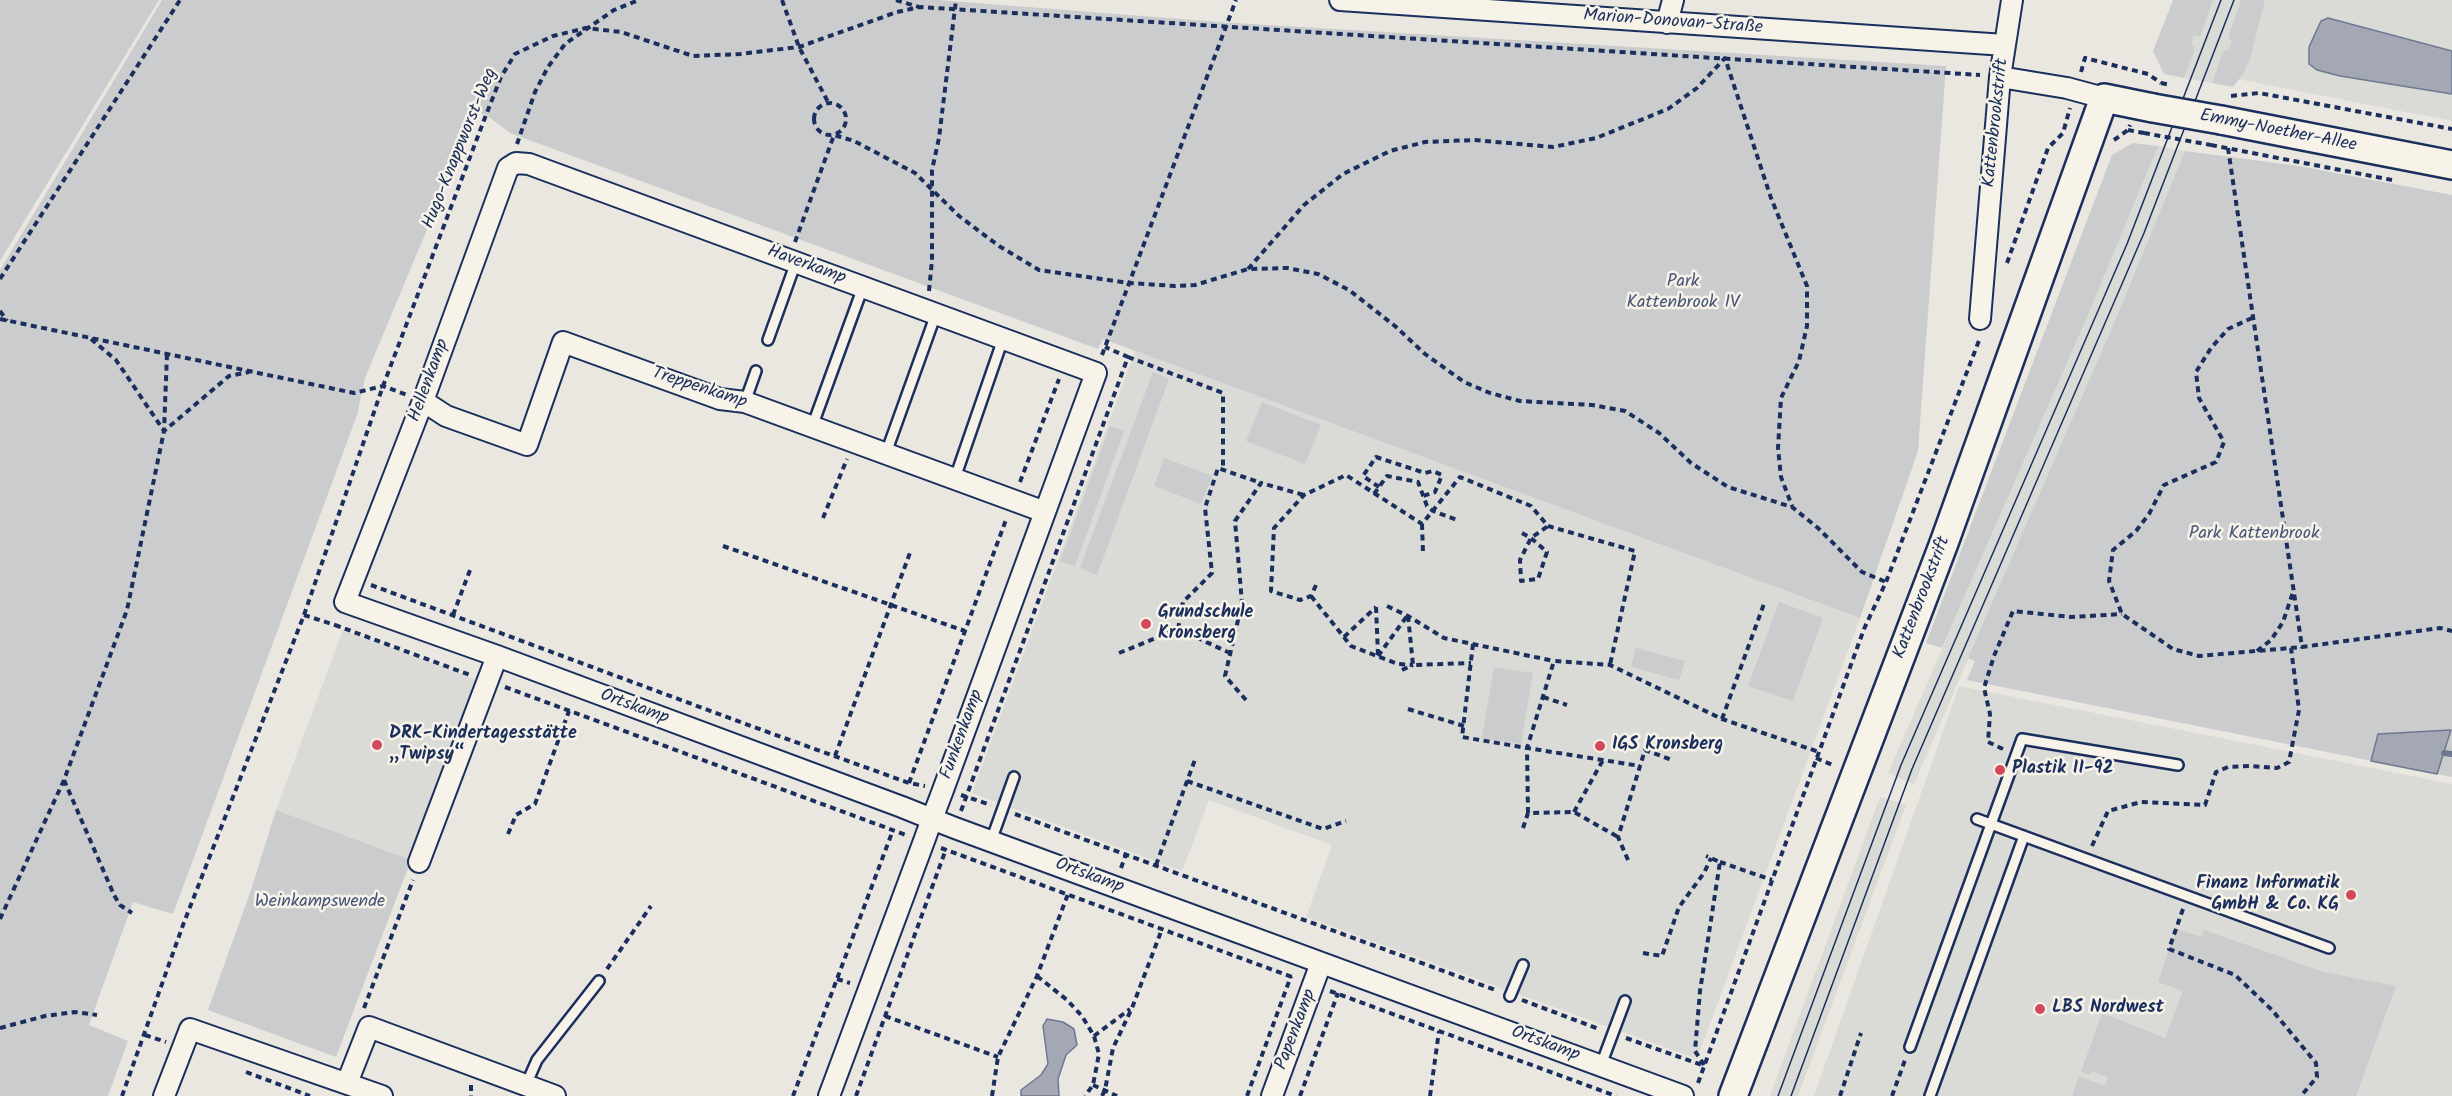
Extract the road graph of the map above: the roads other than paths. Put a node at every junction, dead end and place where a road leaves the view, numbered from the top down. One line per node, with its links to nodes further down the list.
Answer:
1 (1340, 0): 4 (street, Marion-Donovan-Straße)
2 (1673, 0): 4 (street)
3 (2012, 0): 5 (street, Kattenbrookstrift)
4 (1667, 23): 5 (street, Marion-Donovan-Straße)
5 (2005, 45): 6 (street, Kattenbrookstrift)
6 (2000, 76): 7 (street); 13 (street, Kattenbrookstrift)
7 (2104, 98): 9 (main road, Emmy-Noether-Allee, bridge); 50 (main road, Kattenbrookstrift)
8 (516, 163): 10 (street, Haverkamp); 18 (street, Hellenkamp)
9 (2452, 165)
10 (792, 261): 11 (street, Haverkamp); 15 (lane)
11 (863, 286): 12 (street, Haverkamp); 20 (lane)
12 (931, 312): 14 (street, Haverkamp); 21 (lane)
13 (1980, 327)
14 (1004, 339): 17 (street, Haverkamp); 22 (lane)
15 (768, 340)
16 (756, 371): 19 (lane)
17 (1096, 373): 23 (street, Funkenkamp)
18 (423, 401): 19 (street, Treppenkamp); 24 (street, Hellenkamp)
19 (745, 402): 20 (street, Treppenkamp)
20 (812, 427): 21 (street, Treppenkamp)
21 (886, 453): 22 (street, Treppenkamp)
22 (955, 478): 23 (street, Treppenkamp)
23 (1045, 512): 28 (street, Funkenkamp)
24 (345, 602): 25 (street, Ortskamp)
25 (496, 656): 28 (street, Ortskamp); 33 (street)
26 (2178, 765): 30 (lane)
27 (1014, 777): 32 (lane)
28 (932, 819): 32 (street, Ortskamp); 48 (street, Funkenkamp)
29 (1977, 819): 30 (lane)
30 (1991, 824): 31 (lane); 40 (lane)
31 (2024, 836): 34 (lane); 51 (lane)
32 (991, 841): 35 (street, Ortskamp)
33 (419, 862)
34 (2329, 948)
35 (1321, 963): 41 (street, Ortskamp); 49 (street, Papenkamp)
36 (1522, 965): 38 (lane)
37 (599, 981): 43 (lane)
38 (1510, 996)
39 (1625, 1001): 41 (lane)
40 (1910, 1047)
41 (1600, 1065): 44 (street, Ortskamp)
42 (347, 1083): 43 (street); 45 (street); 46 (street)
43 (526, 1085): 47 (street)
44 (1690, 1091)
45 (165, 1096)
46 (382, 1096)
47 (555, 1096)
48 (829, 1096)
49 (1272, 1096)
50 (1733, 1096)
51 (1930, 1096)

